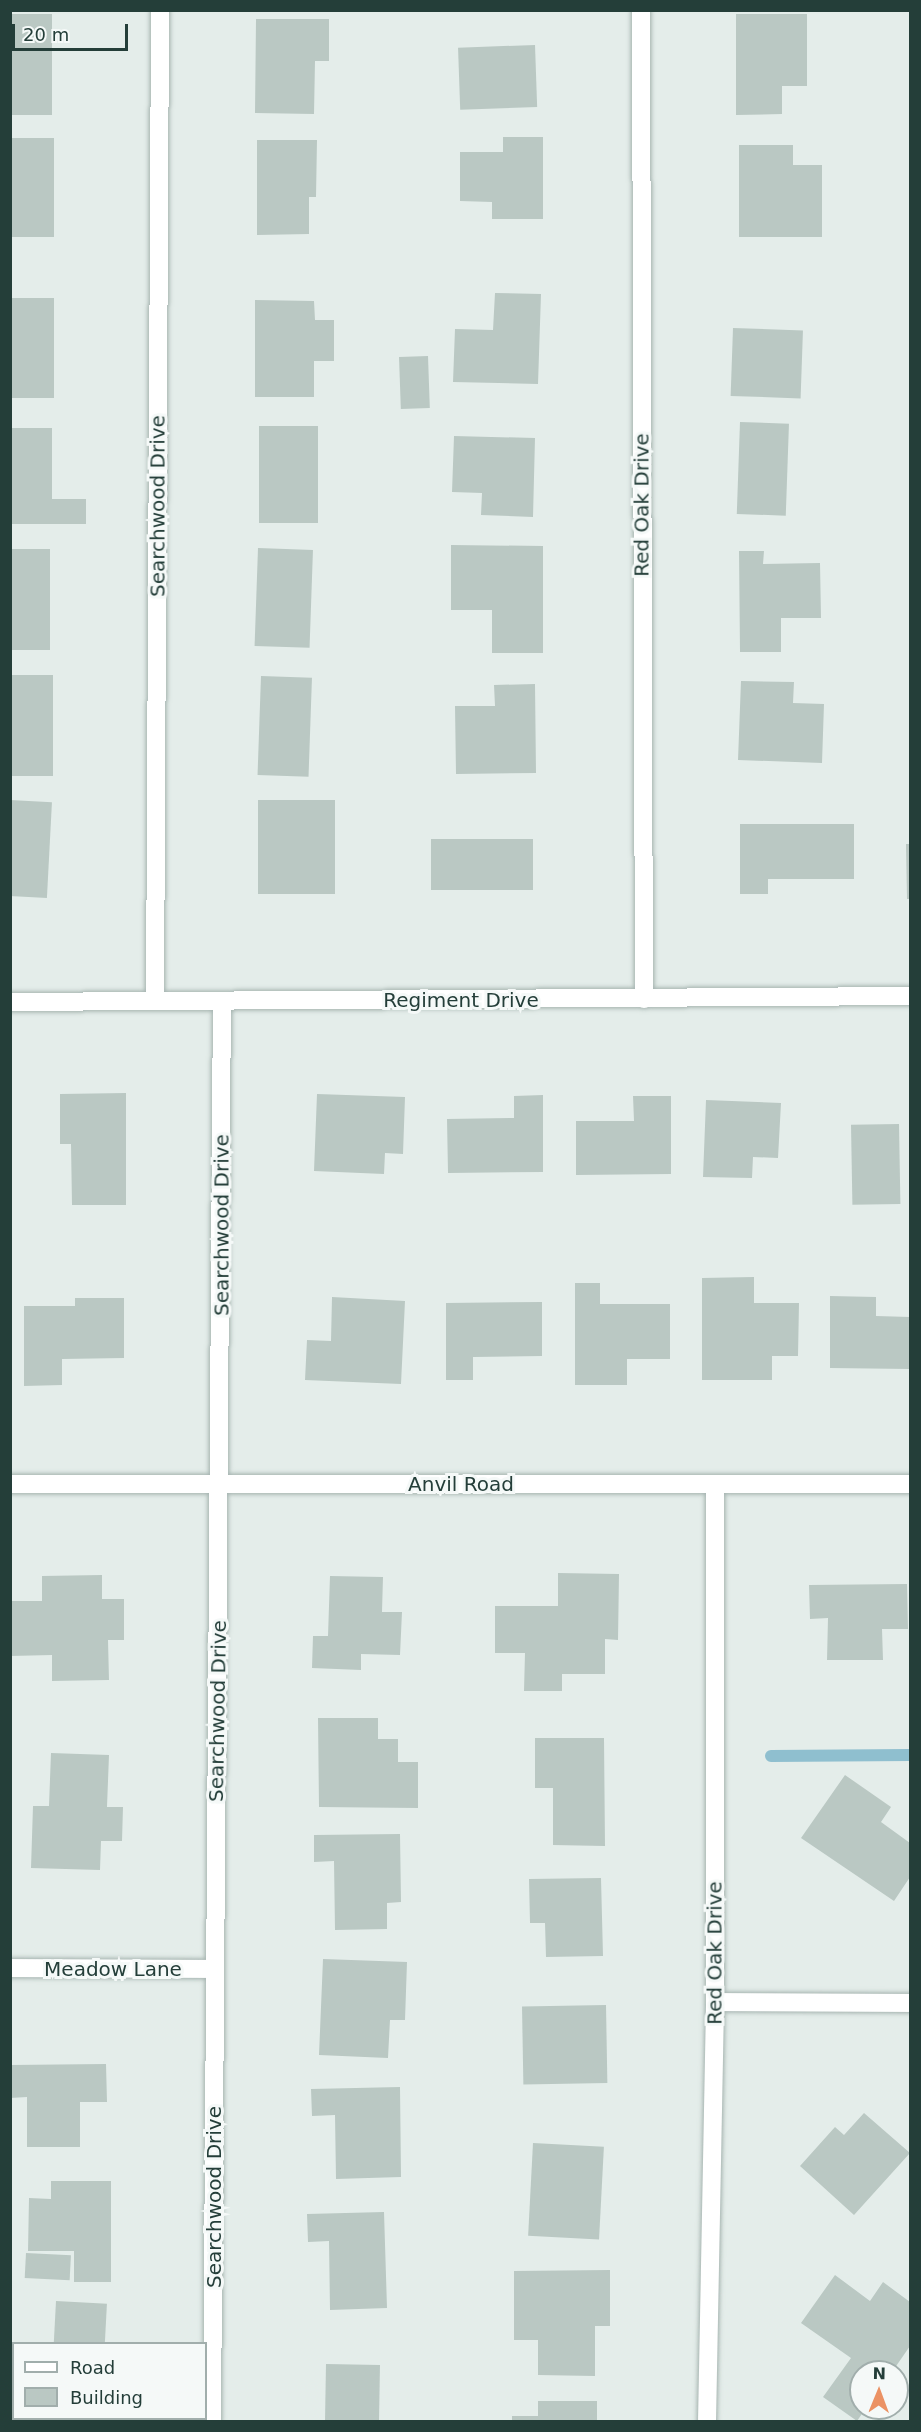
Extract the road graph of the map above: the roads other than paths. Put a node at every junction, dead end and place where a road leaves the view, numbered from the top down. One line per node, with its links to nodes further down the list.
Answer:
1 (160, 10): 5 (street, Searchwood Drive)
2 (641, 10): 4 (street, Red Oak Drive)
3 (910, 996): 4 (street, Regiment Drive)
4 (644, 999): 6 (street, Regiment Drive)
5 (155, 1001): 6 (street, Regiment Drive); 7 (street, Regiment Drive)
6 (222, 1001): 9 (street, Searchwood Drive)
7 (10, 1002)
8 (10, 1484): 9 (street, Anvil Road)
9 (221, 1484): 10 (street, Anvil Road); 13 (street, Searchwood Drive)
10 (715, 1484): 11 (street, Anvil Road); 14 (street, Red Oak Drive)
11 (910, 1484)
12 (10, 1968): 13 (street, Meadow Lane)
13 (216, 1969): 16 (street, Searchwood Drive)
14 (715, 2002): 15 (street); 17 (street, Red Oak Drive)
15 (910, 2003)
16 (212, 2421)
17 (707, 2421)

